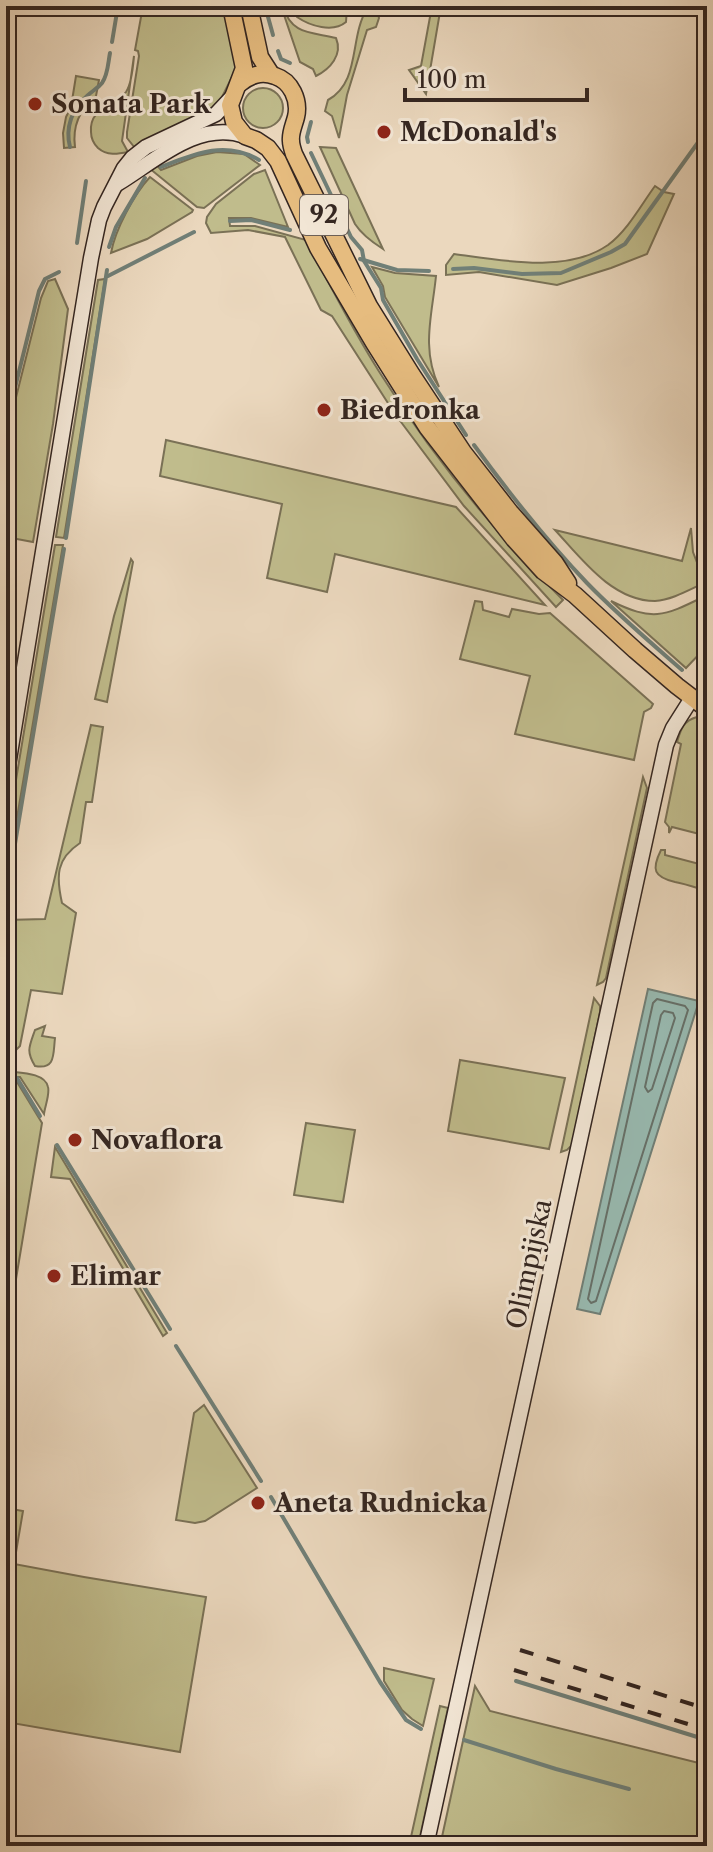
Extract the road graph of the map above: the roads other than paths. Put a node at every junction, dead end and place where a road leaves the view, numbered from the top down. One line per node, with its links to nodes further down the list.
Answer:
1 (231, 6): 4 (main road, 92)
2 (249, 6): 3 (main road, 92)
3 (271, 74): 4 (main road); 5 (main road, 92)
4 (236, 90): 6 (main road, 92); 7 (street)
5 (294, 122): 6 (main road); 8 (main road, 92)
6 (251, 138): 7 (street); 8 (main road, 92)
7 (117, 184): 11 (street)
8 (575, 595): 9 (main road, 92)
9 (692, 698): 10 (main road, 92); 12 (street, Olimpijska)
10 (707, 709)
11 (6, 778)
12 (426, 1846)

